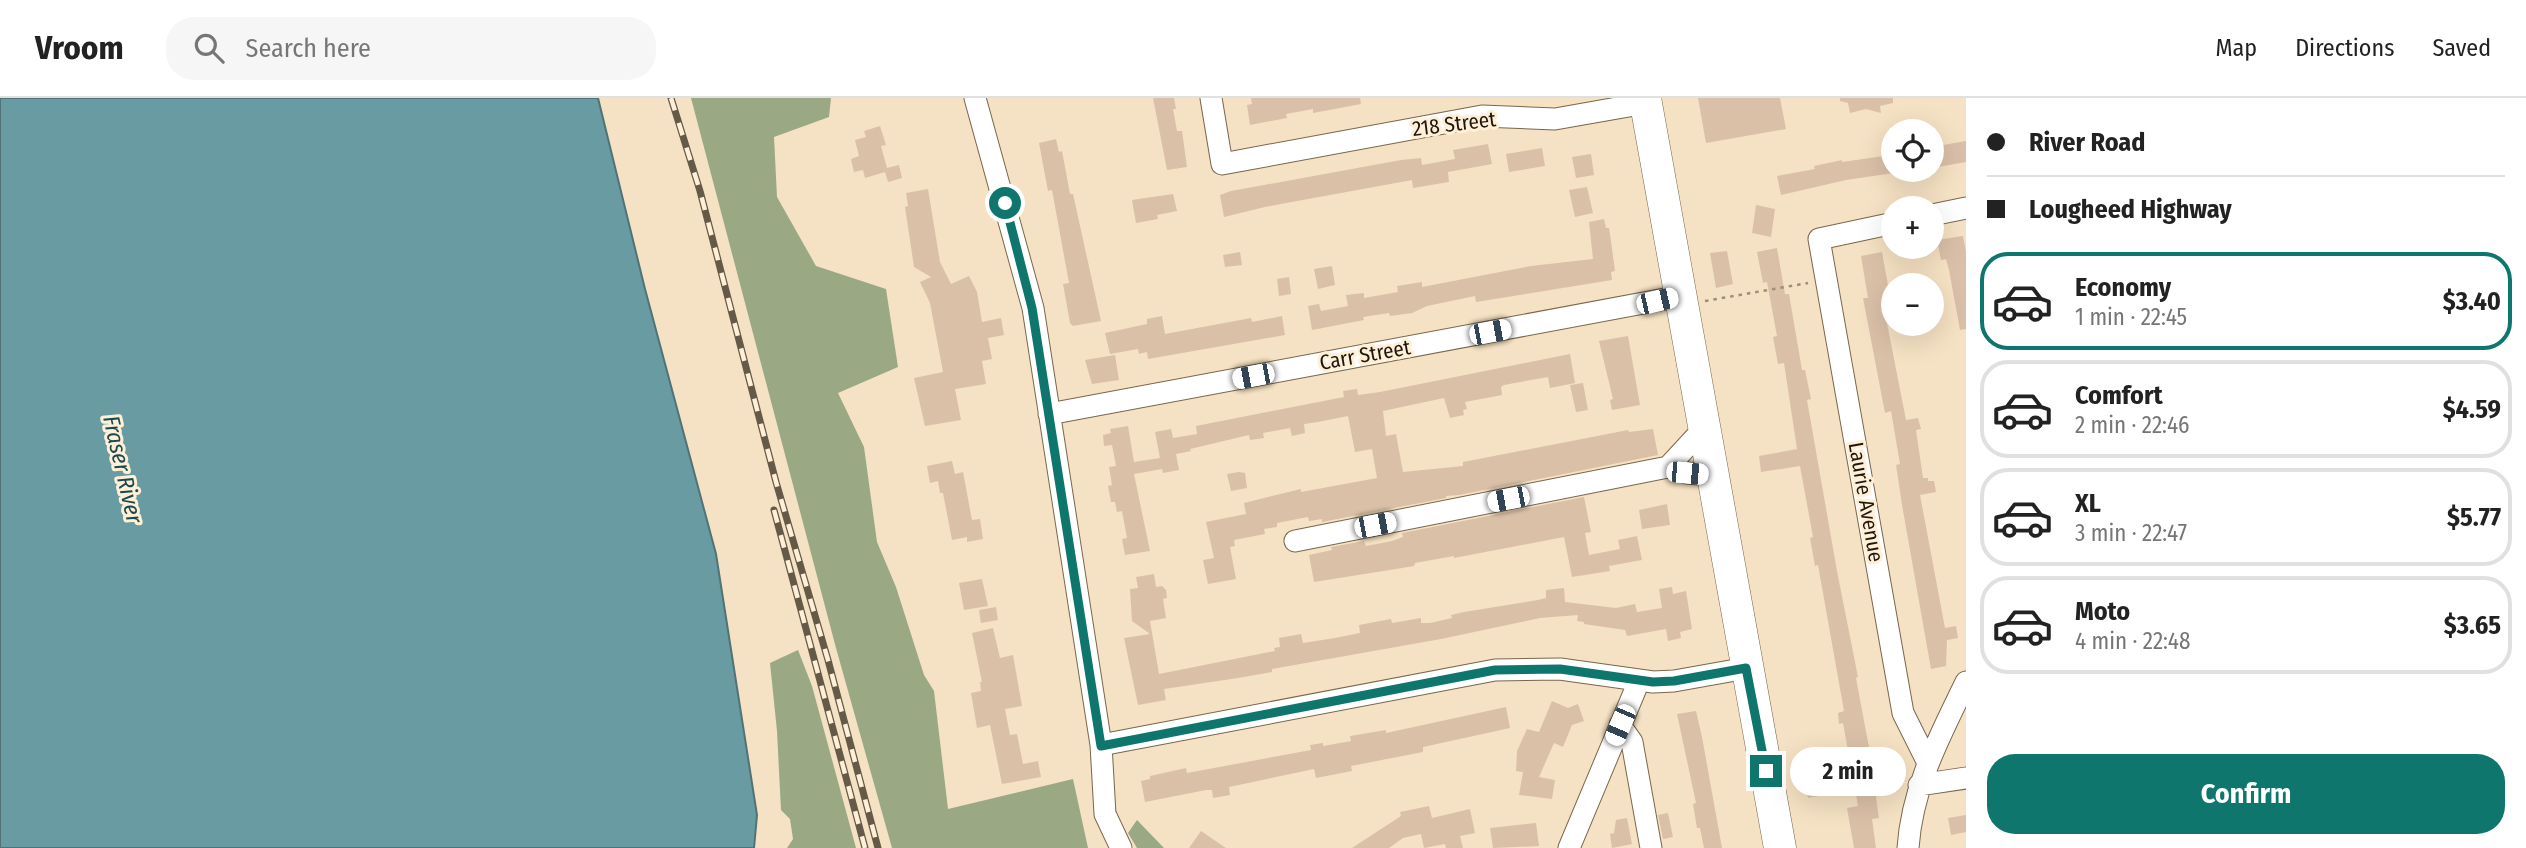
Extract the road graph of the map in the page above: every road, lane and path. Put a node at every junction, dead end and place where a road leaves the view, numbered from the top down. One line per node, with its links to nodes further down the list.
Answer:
1 (975, 98): 9 (street)
2 (1211, 98): 3 (street, 218 Street)
3 (1645, 101): 8 (highway)
4 (1966, 208): 5 (street)
5 (1944, 213)
6 (1881, 226): 7 (street, Laurie Avenue)
7 (1827, 280): 8 (path); 19 (street, Laurie Avenue)
8 (1693, 298): 9 (street, Carr Street); 10 (highway)
9 (1049, 414): 18 (street)
10 (1704, 428): 11 (street); 12 (highway)
11 (1668, 467): 12 (street); 13 (street)
12 (1712, 475): 14 (highway)
13 (1295, 541)
14 (1746, 668): 15 (street); 25 (highway)
15 (1639, 681): 17 (street); 18 (street)
16 (1966, 682): 19 (street)
17 (1620, 725): 23 (street); 24 (street)
18 (1101, 746): 22 (street)
19 (1927, 761): 21 (street)
20 (1966, 778): 21 (street)
21 (1919, 785): 26 (street)
22 (1121, 848)
23 (1569, 848)
24 (1651, 848)
25 (1780, 848)
26 (1908, 848)

